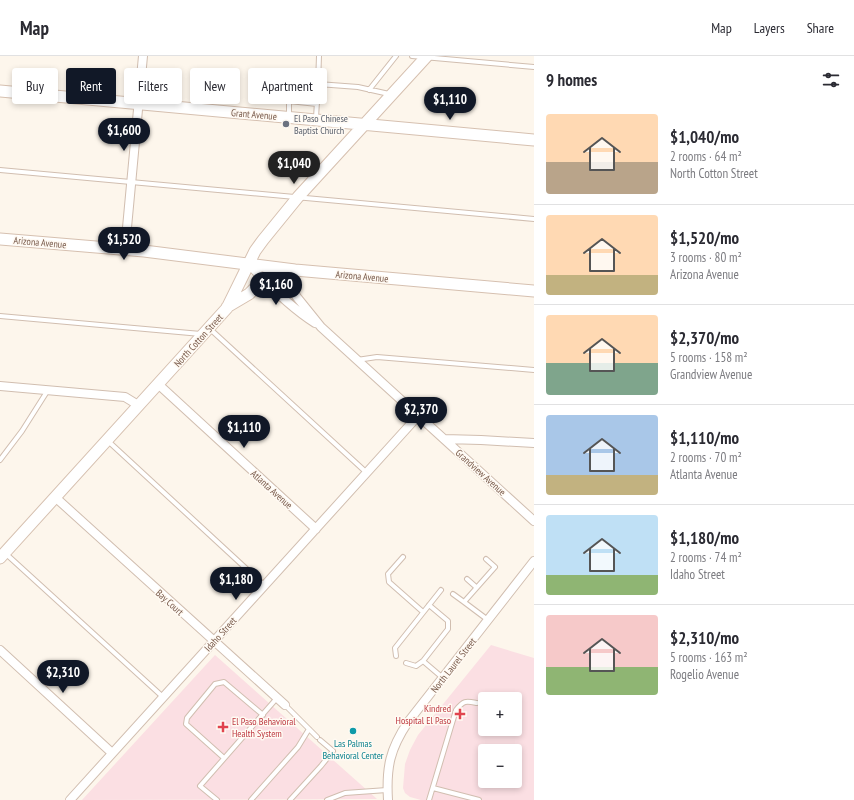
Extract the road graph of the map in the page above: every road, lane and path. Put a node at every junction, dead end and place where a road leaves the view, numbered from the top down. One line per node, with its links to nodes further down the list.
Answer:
1 (143, 56): 7 (street)
2 (319, 56): 8 (lane)
3 (396, 56): 10 (lane)
4 (412, 56): 5 (lane)
5 (427, 57): 6 (lane); 12 (main road, North Cotton Street)
6 (534, 67)
7 (142, 68)
8 (319, 68)
9 (327, 85): 10 (lane)
10 (369, 90): 12 (lane)
11 (0, 91): 13 (main road, Grant Avenue)
12 (392, 95): 20 (main road, North Cotton Street)
13 (124, 102)
14 (138, 104): 23 (street)
15 (149, 104): 18 (main road, Grant Avenue)
16 (289, 104): 18 (lane)
17 (317, 104): 19 (lane)
18 (289, 117): 19 (main road, Grant Avenue)
19 (316, 120): 20 (main road, Grant Avenue)
20 (365, 124): 21 (main road, Grant Avenue); 24 (main road, North Cotton Street)
21 (534, 140)
22 (0, 170): 23 (lane)
23 (132, 182): 24 (lane); 27 (street)
24 (298, 198): 25 (lane); 28 (main road, North Cotton Street)
25 (534, 219)
26 (0, 239): 27 (main road, Arizona Avenue)
27 (125, 249): 28 (main road, Arizona Avenue)
28 (249, 264): 29 (main road, Arizona Avenue); 31 (street, Grandview Avenue); 33 (main road, North Cotton Street)
29 (275, 268): 30 (main road, Arizona Avenue); 31 (main road)
30 (295, 270): 32 (main road, Arizona Avenue); 35 (street, Grandview Avenue)
31 (263, 279): 33 (main road); 35 (street, Grandview Avenue)
32 (534, 292)
33 (227, 308): 36 (main road, North Cotton Street)
34 (0, 316): 36 (lane)
35 (321, 327): 37 (street, Grandview Avenue)
36 (206, 331): 39 (main road, North Cotton Street); 48 (lane)
37 (357, 360): 38 (lane); 43 (street, Grandview Avenue)
38 (534, 370)
39 (158, 384): 42 (main road, North Cotton Street); 51 (street, Atlanta Avenue)
40 (0, 386): 41 (street)
41 (48, 390): 42 (street); 47 (lane)
42 (138, 405): 45 (main road, North Cotton Street)
43 (418, 416): 44 (street, Grandview Avenue); 48 (street, Idaho Street)
44 (444, 439): 46 (street); 50 (street, Grandview Avenue)
45 (107, 440): 49 (main road, North Cotton Street); 57 (lane)
46 (534, 444)
47 (0, 460)
48 (367, 473): 51 (street, Idaho Street)
49 (55, 497): 52 (main road, North Cotton Street); 65 (street, Bay Court)
50 (534, 520)
51 (316, 529): 57 (street, Idaho Street)
52 (2, 555): 71 (lane)
53 (403, 557): 63 (lane)
54 (486, 559): 58 (lane)
55 (534, 561): 64 (street, North Laurel Street)
56 (467, 579): 58 (lane)
57 (265, 585): 65 (street, Idaho Street)
58 (476, 587): 61 (lane)
59 (441, 590): 62 (lane)
60 (453, 594): 61 (lane)
61 (464, 602): 64 (lane)
62 (429, 605): 63 (lane); 68 (lane)
63 (423, 612): 67 (lane)
64 (488, 620): 70 (street, North Laurel Street)
65 (213, 642): 71 (street, Idaho Street); 72 (street, Bay Court)
66 (0, 650): 77 (street)
67 (396, 656)
68 (423, 661): 69 (lane); 70 (lane)
69 (406, 664)
70 (443, 678): 80 (street, North Laurel Street)
71 (163, 697): 77 (street, Idaho Street)
72 (277, 698): 74 (street, Bay Court); 75 (lane)
73 (478, 703): 79 (lane)
74 (285, 705): 76 (lane)
75 (263, 714): 78 (lane); 78 (lane)
76 (309, 729): 83 (lane); 84 (lane)
77 (112, 753): 81 (street, Idaho Street)
78 (224, 758): 82 (lane)
79 (433, 788): 87 (lane); 88 (lane)
80 (388, 790): 85 (lane); 86 (street, North Laurel Street)
81 (70, 800)
82 (216, 800)
83 (251, 800)
84 (290, 800)
85 (327, 800)
86 (388, 800)
87 (429, 800)
88 (479, 800)

